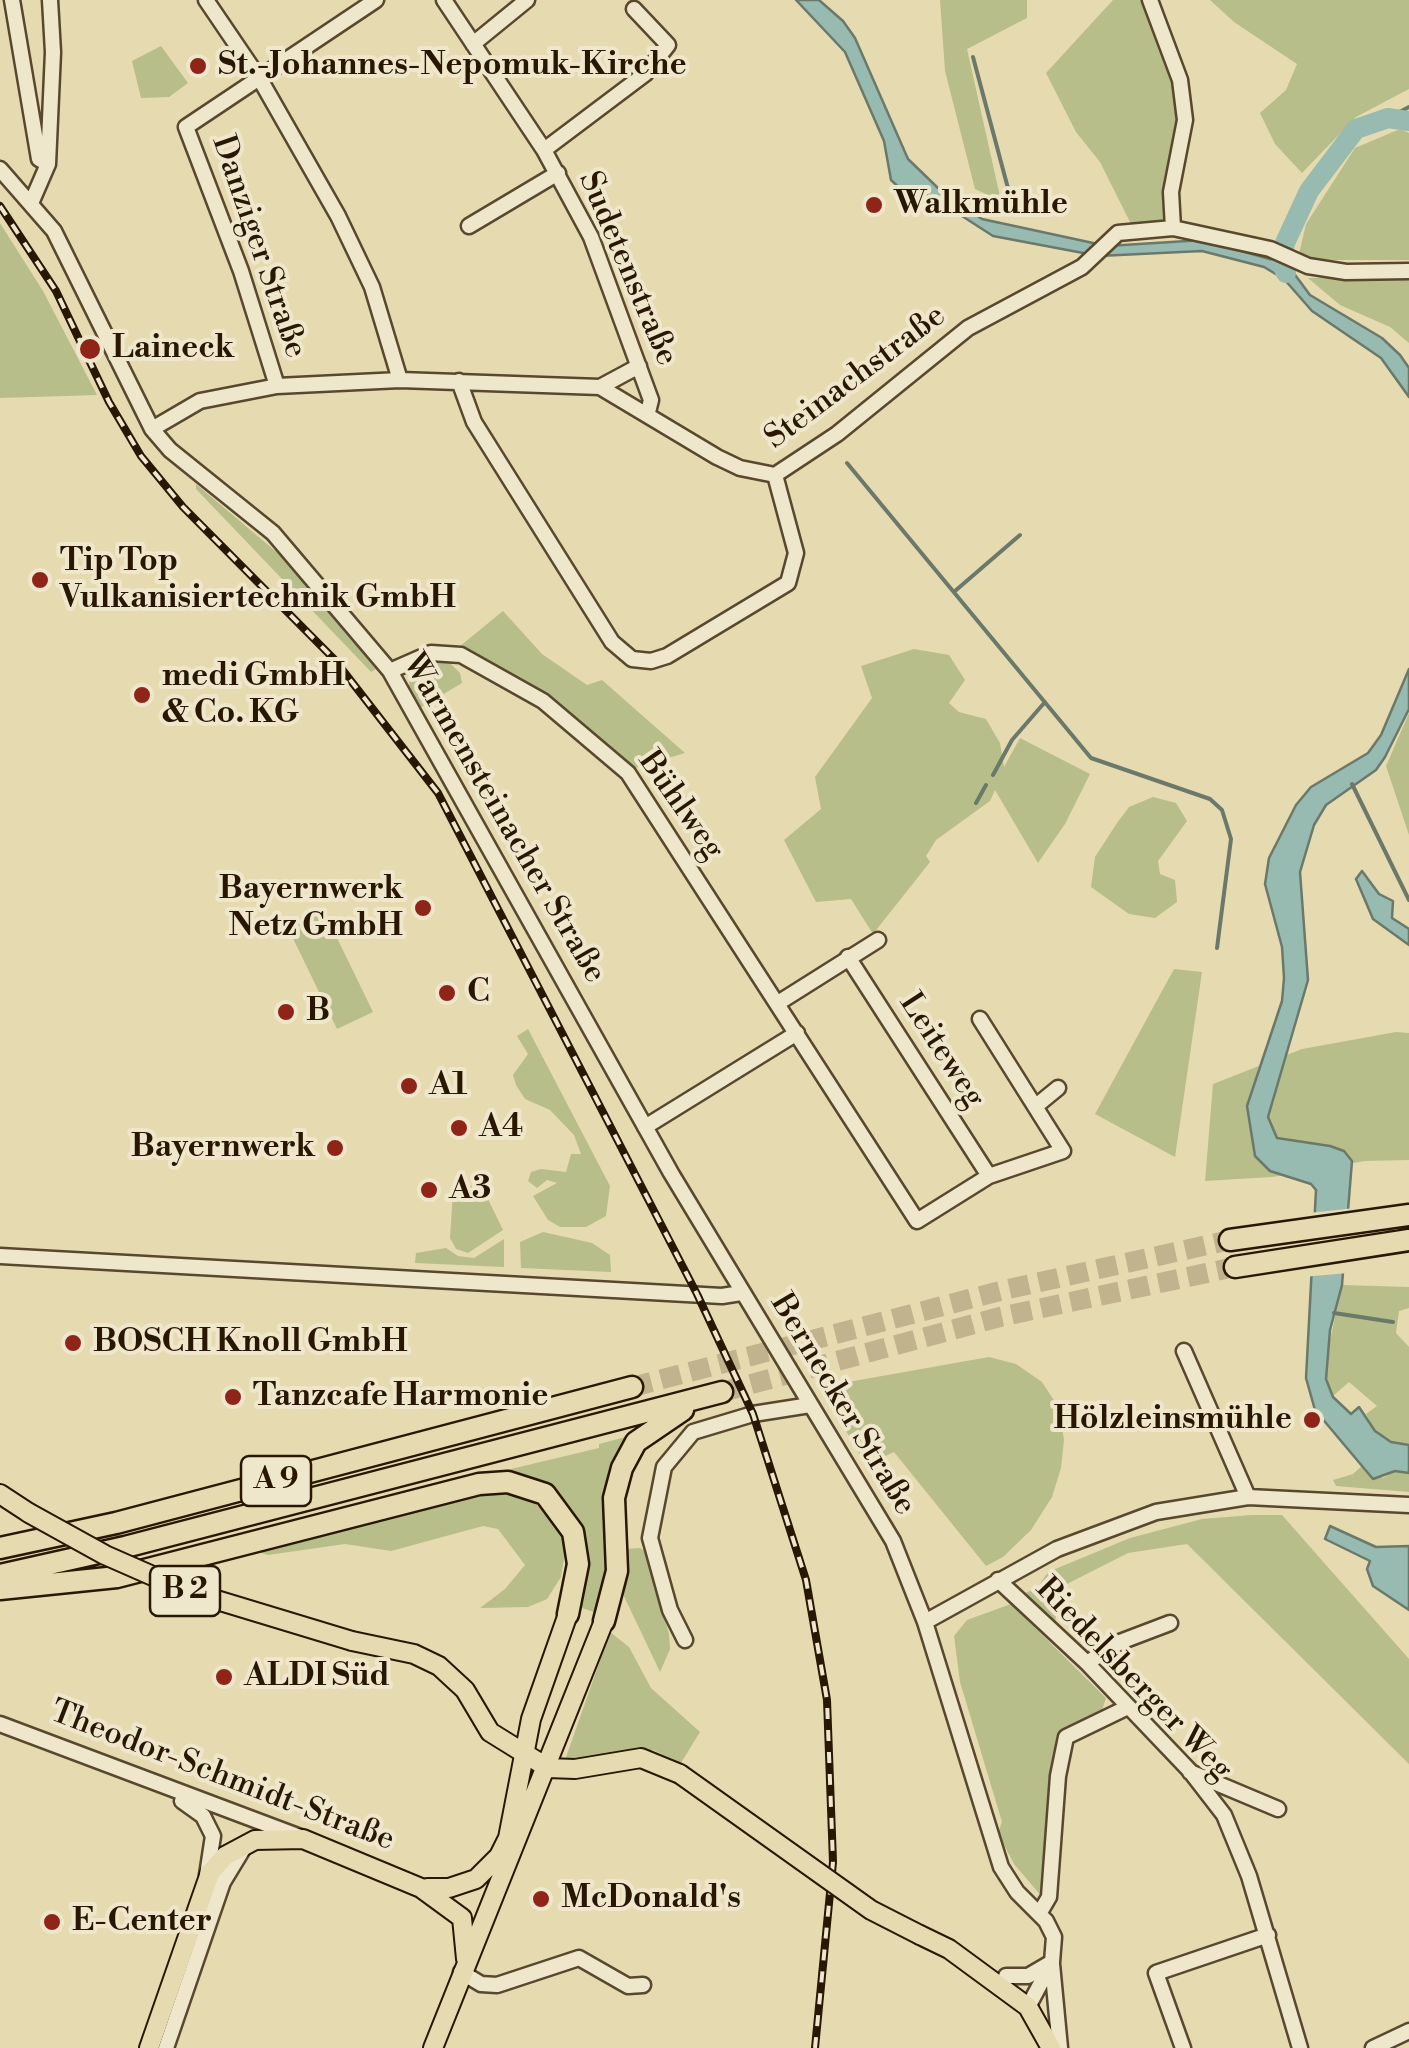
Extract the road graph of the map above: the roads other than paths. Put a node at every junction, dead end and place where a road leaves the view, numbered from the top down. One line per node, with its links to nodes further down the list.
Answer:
1 (12, 0): 12 (street)
2 (50, 0): 12 (street)
3 (206, 0): 10 (street)
4 (376, 0): 10 (street)
5 (444, 0): 9 (street, Sudetenstraße)
6 (527, 0): 9 (street)
7 (1150, 0): 17 (street)
8 (634, 9): 11 (street)
9 (474, 44): 11 (street, Sudetenstraße)
10 (261, 81): 20 (street); 22 (street, Danziger Straße)
11 (544, 150): 14 (street, Sudetenstraße)
12 (48, 164): 15 (street)
13 (0, 169): 15 (street, Warmensteinacher Straße)
14 (558, 173): 16 (street); 19 (street, Sudetenstraße)
15 (32, 201): 25 (street, Warmensteinacher Straße)
16 (469, 226)
17 (1174, 228): 18 (street, Steinachstraße); 26 (street, Steinachstraße)
18 (1409, 270)
19 (639, 366): 23 (street); 24 (street, Sudetenstraße)
20 (400, 380): 21 (street, Steinachstraße); 22 (street, Steinachstraße)
21 (459, 381): 23 (street, Steinachstraße); 26 (street)
22 (277, 386): 25 (street, Steinachstraße)
23 (600, 386): 24 (street, Steinachstraße)
24 (648, 412): 26 (street, Steinachstraße)
25 (152, 429): 27 (street, Warmensteinacher Straße)
26 (775, 474)
27 (390, 671): 30 (street, Bühlweg); 35 (street, Warmensteinacher Straße)
28 (878, 940): 29 (street)
29 (848, 957): 30 (street); 36 (street, Leiteweg)
30 (778, 1003): 32 (street, Bühlweg)
31 (980, 1019): 34 (street)
32 (797, 1033): 35 (street); 36 (street, Bühlweg)
33 (1058, 1088): 34 (street)
34 (1036, 1106): 36 (street)
35 (645, 1127): 42 (street, Warmensteinacher Straße)
36 (989, 1176)
37 (1409, 1216): 38 (highway)
38 (1230, 1240)
39 (1409, 1240): 41 (highway)
40 (0, 1256): 42 (street, Bernecker Straße)
41 (1235, 1267)
42 (741, 1293): 45 (street, Bernecker Straße)
43 (1184, 1351): 47 (street)
44 (632, 1387): 49 (highway, A 9)
45 (810, 1405): 55 (street, Bernecker Straße); 57 (street)
46 (0, 1494): 61 (main road, B 2, bridge)
47 (1248, 1497): 48 (street); 51 (street)
48 (1409, 1505)
49 (0, 1548)
50 (0, 1575): 54 (highway, A 9)
51 (998, 1580): 55 (street); 58 (street, Riedelsberger Weg)
52 (0, 1589): 53 (highway)
53 (568, 1614): 61 (main road)
54 (604, 1621): 62 (main road)
55 (925, 1622): 70 (street, Bernecker Straße)
56 (1170, 1623): 58 (street)
57 (685, 1640)
58 (1086, 1663): 59 (street, Riedelsberger Weg)
59 (1128, 1706): 63 (street, Riedelsberger Weg); 70 (street)
60 (0, 1724): 64 (street, Theodor-Schmidt-Straße)
61 (522, 1755): 62 (main road, B 2); 69 (main road)
62 (548, 1768): 73 (main road); 76 (main road, B 2, bridge)
63 (1190, 1772): 65 (street); 71 (street, Riedelsberger Weg)
64 (155, 1786): 66 (street, Theodor-Schmidt-Straße); 68 (street)
65 (1278, 1809)
66 (303, 1839): 67 (main road); 69 (main road, Theodor-Schmidt-Straße)
67 (247, 1843): 68 (main road); 79 (street)
68 (205, 1883): 78 (main road)
69 (421, 1888): 73 (main road, Theodor-Schmidt-Straße)
70 (1039, 1914): 72 (street, Bernecker Straße)
71 (1268, 1936): 83 (street); 84 (street, Riedelsberger Weg)
72 (1052, 1962): 74 (street); 76 (street); 82 (street, Bernecker Straße)
73 (463, 1965): 75 (street); 80 (main road)
74 (1006, 1976)
75 (644, 1985)
76 (1028, 2007): 81 (main road)
77 (1409, 2031): 85 (street)
78 (149, 2048)
79 (166, 2048)
80 (434, 2048)
81 (1051, 2048)
82 (1060, 2048)
83 (1183, 2048)
84 (1300, 2048)
85 (1372, 2048)

